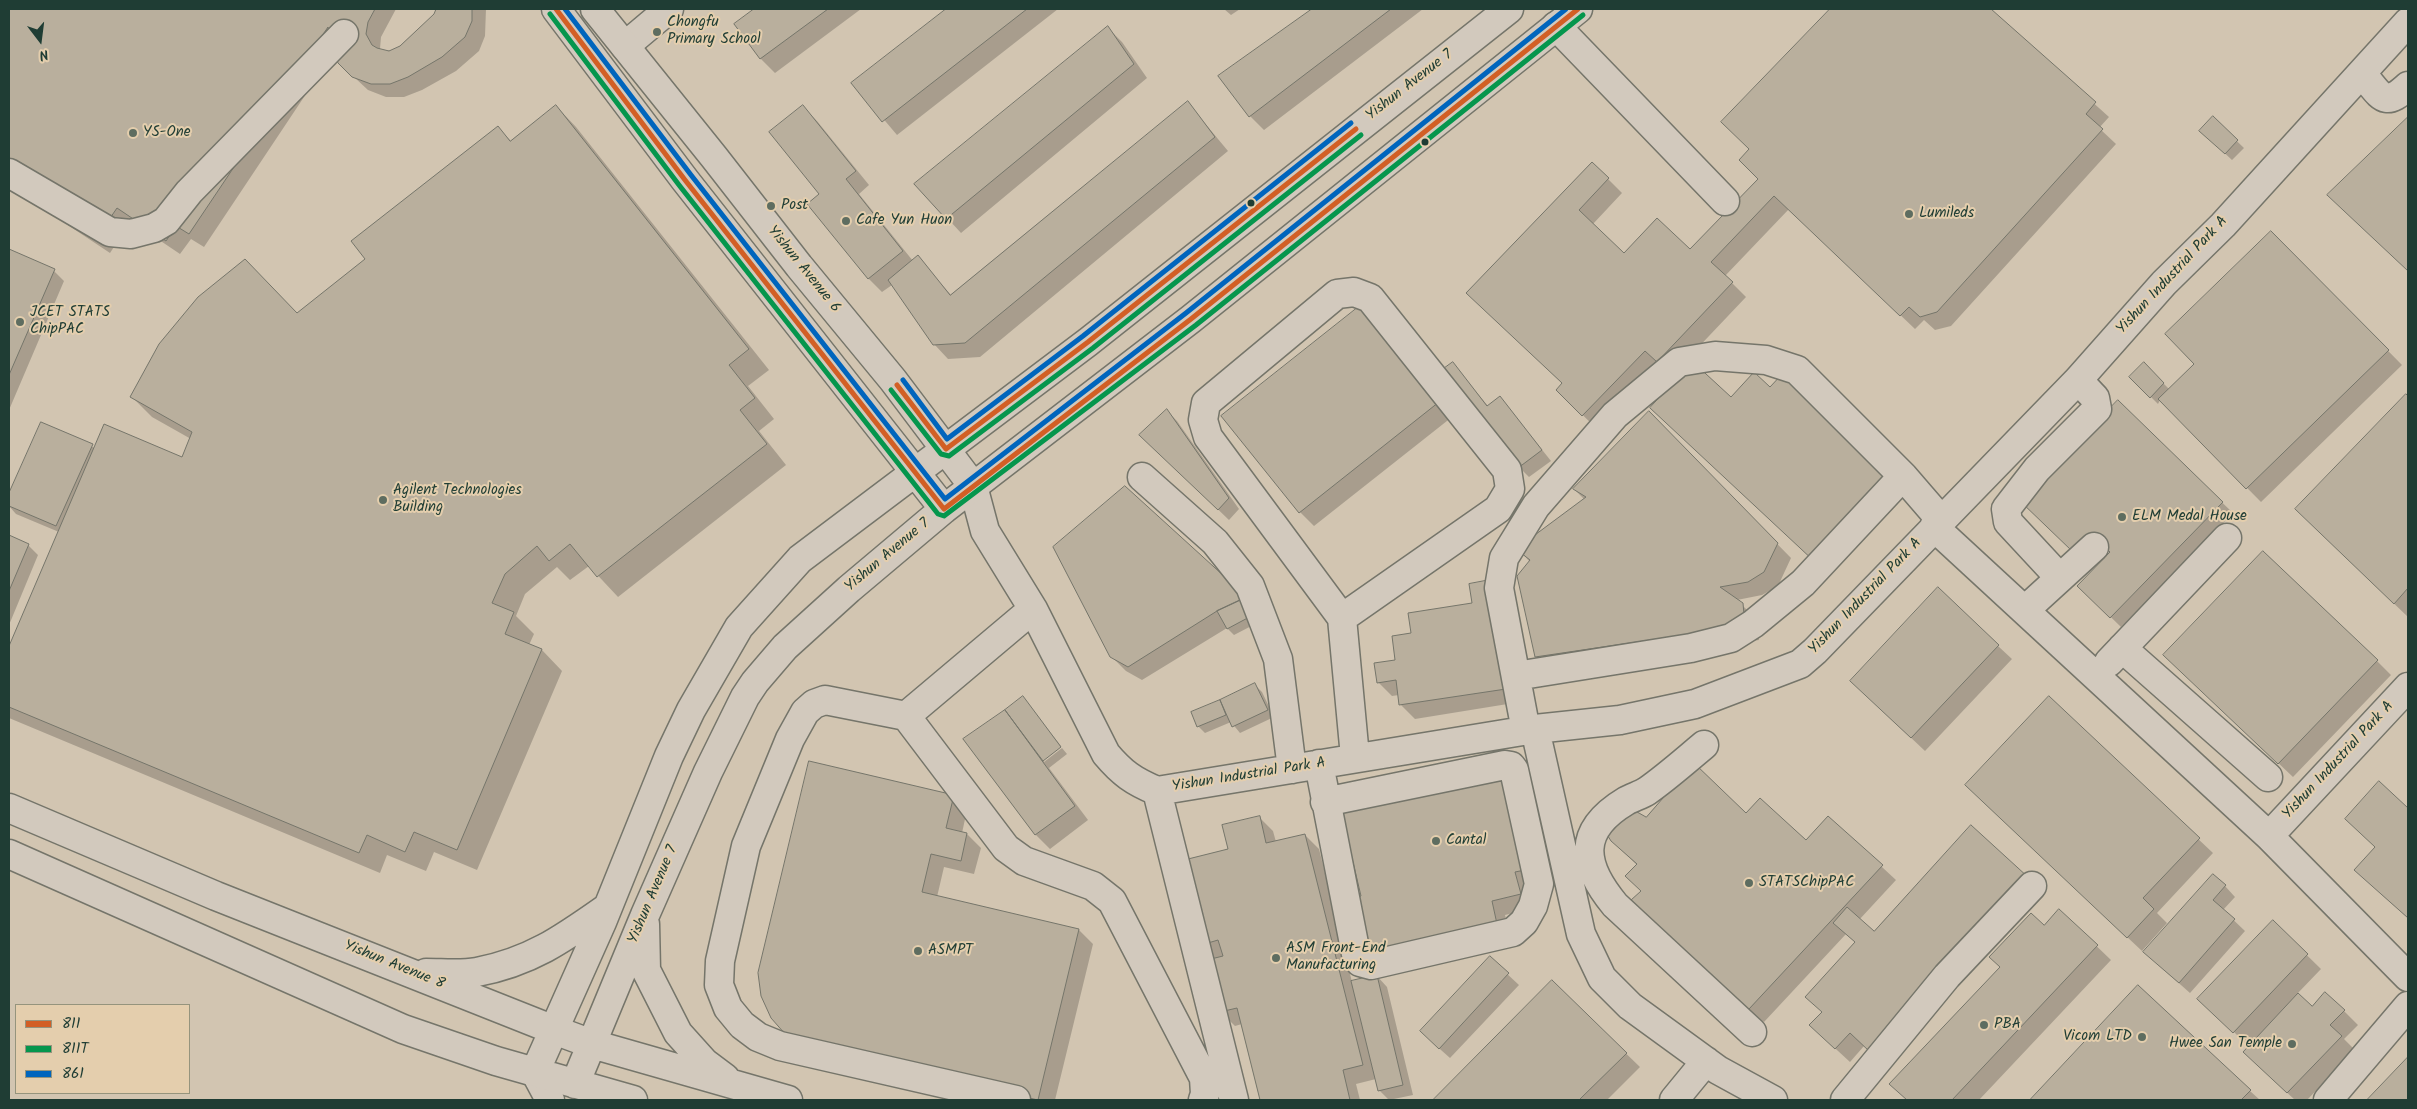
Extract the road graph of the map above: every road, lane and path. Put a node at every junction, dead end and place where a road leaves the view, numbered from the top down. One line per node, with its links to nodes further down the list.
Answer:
1 (556, 9): 18 (main road)
2 (595, 9): 9 (main road, Yishun Avenue 6)
3 (669, 9): 9 (main road)
4 (1509, 9): 14 (main road, Yishun Avenue 7)
5 (1578, 9): 7 (main road, Yishun Avenue 7)
6 (2408, 22): 10 (main road, Yishun Industrial Park A)
7 (1556, 26): 13 (main road); 15 (main road, Yishun Avenue 7)
8 (344, 34): 12 (main road)
9 (625, 46): 17 (main road, Yishun Avenue 6)
10 (2362, 74): 11 (main road); 16 (main road, Yishun Industrial Park A)
11 (2408, 86)
12 (9, 173)
13 (1725, 201)
14 (1088, 342): 15 (main road); 17 (main road, Yishun Avenue 7)
15 (1116, 375): 21 (main road, Yishun Avenue 7)
16 (2078, 380): 23 (main road, Yishun Industrial Park A); 27 (main road)
17 (946, 448): 18 (main road, Yishun Avenue 7); 21 (main road, Yishun Avenue 6)
18 (916, 470): 22 (main road); 48 (main road, Yishun Avenue 7)
19 (1903, 476): 23 (main road); 32 (main road); 32 (main road)
20 (1142, 477): 40 (main road)
21 (973, 486): 22 (main road, Yishun Avenue 7); 24 (main road, Yishun Industrial Park A)
22 (944, 508): 24 (main road, Yishun Industrial Park A); 49 (main road, Yishun Avenue 7)
23 (1938, 523): 29 (main road, Yishun Industrial Park A); 36 (main road, Yishun Industrial Park A)
24 (985, 532): 28 (main road, Yishun Industrial Park A)
25 (2227, 538): 31 (main road)
26 (2094, 547): 27 (main road)
27 (2060, 578): 29 (main road)
28 (1033, 610): 35 (main road); 42 (main road, Yishun Industrial Park A)
29 (2025, 610): 33 (main road, Yishun Industrial Park A)
30 (1342, 618): 30 (main road); 38 (main road)
31 (2122, 648): 33 (main road); 41 (main road)
32 (1516, 676): 36 (main road)
33 (2096, 676): 45 (main road, Yishun Industrial Park A)
34 (2408, 687): 45 (main road, Yishun Industrial Park A)
35 (906, 716): 64 (main road); 65 (main road)
36 (1531, 730): 38 (main road, Yishun Industrial Park A); 56 (main road)
37 (1704, 745): 54 (main road)
38 (1355, 758): 39 (main road, Yishun Industrial Park A)
39 (1319, 764): 40 (main road, Yishun Industrial Park A); 43 (main road)
40 (1292, 769): 42 (main road, Yishun Industrial Park A)
41 (2268, 777)
42 (1157, 791): 66 (main road)
43 (1325, 802): 43 (main road)
44 (9, 808): 50 (main road, Yishun Avenue 8)
45 (2269, 836): 51 (main road, Yishun Industrial Park A)
46 (9, 854): 57 (main road)
47 (2032, 886): 68 (main road)
48 (608, 907): 50 (main road); 53 (main road, Yishun Avenue 7)
49 (645, 914): 55 (main road, Yishun Avenue 7); 58 (main road)
50 (413, 973): 53 (main road, Yishun Avenue 8)
51 (2408, 977)
52 (2408, 1006): 69 (main road)
53 (554, 1030): 55 (main road, Yishun Avenue 8); 57 (main road, Yishun Avenue 7)
54 (1752, 1032)
55 (592, 1044): 58 (main road, Yishun Avenue 8); 59 (main road, Yishun Avenue 7)
56 (1706, 1061): 60 (main road); 67 (main road)
57 (535, 1072): 59 (main road); 61 (main road)
58 (734, 1085): 63 (main road, Yishun Avenue 8)
59 (576, 1092): 62 (main road)
60 (1678, 1099)
61 (550, 1100)
62 (633, 1100)
63 (788, 1100)
64 (1016, 1100)
65 (1203, 1100)
66 (1234, 1100)
67 (1772, 1100)
68 (1845, 1100)
69 (2328, 1100)

